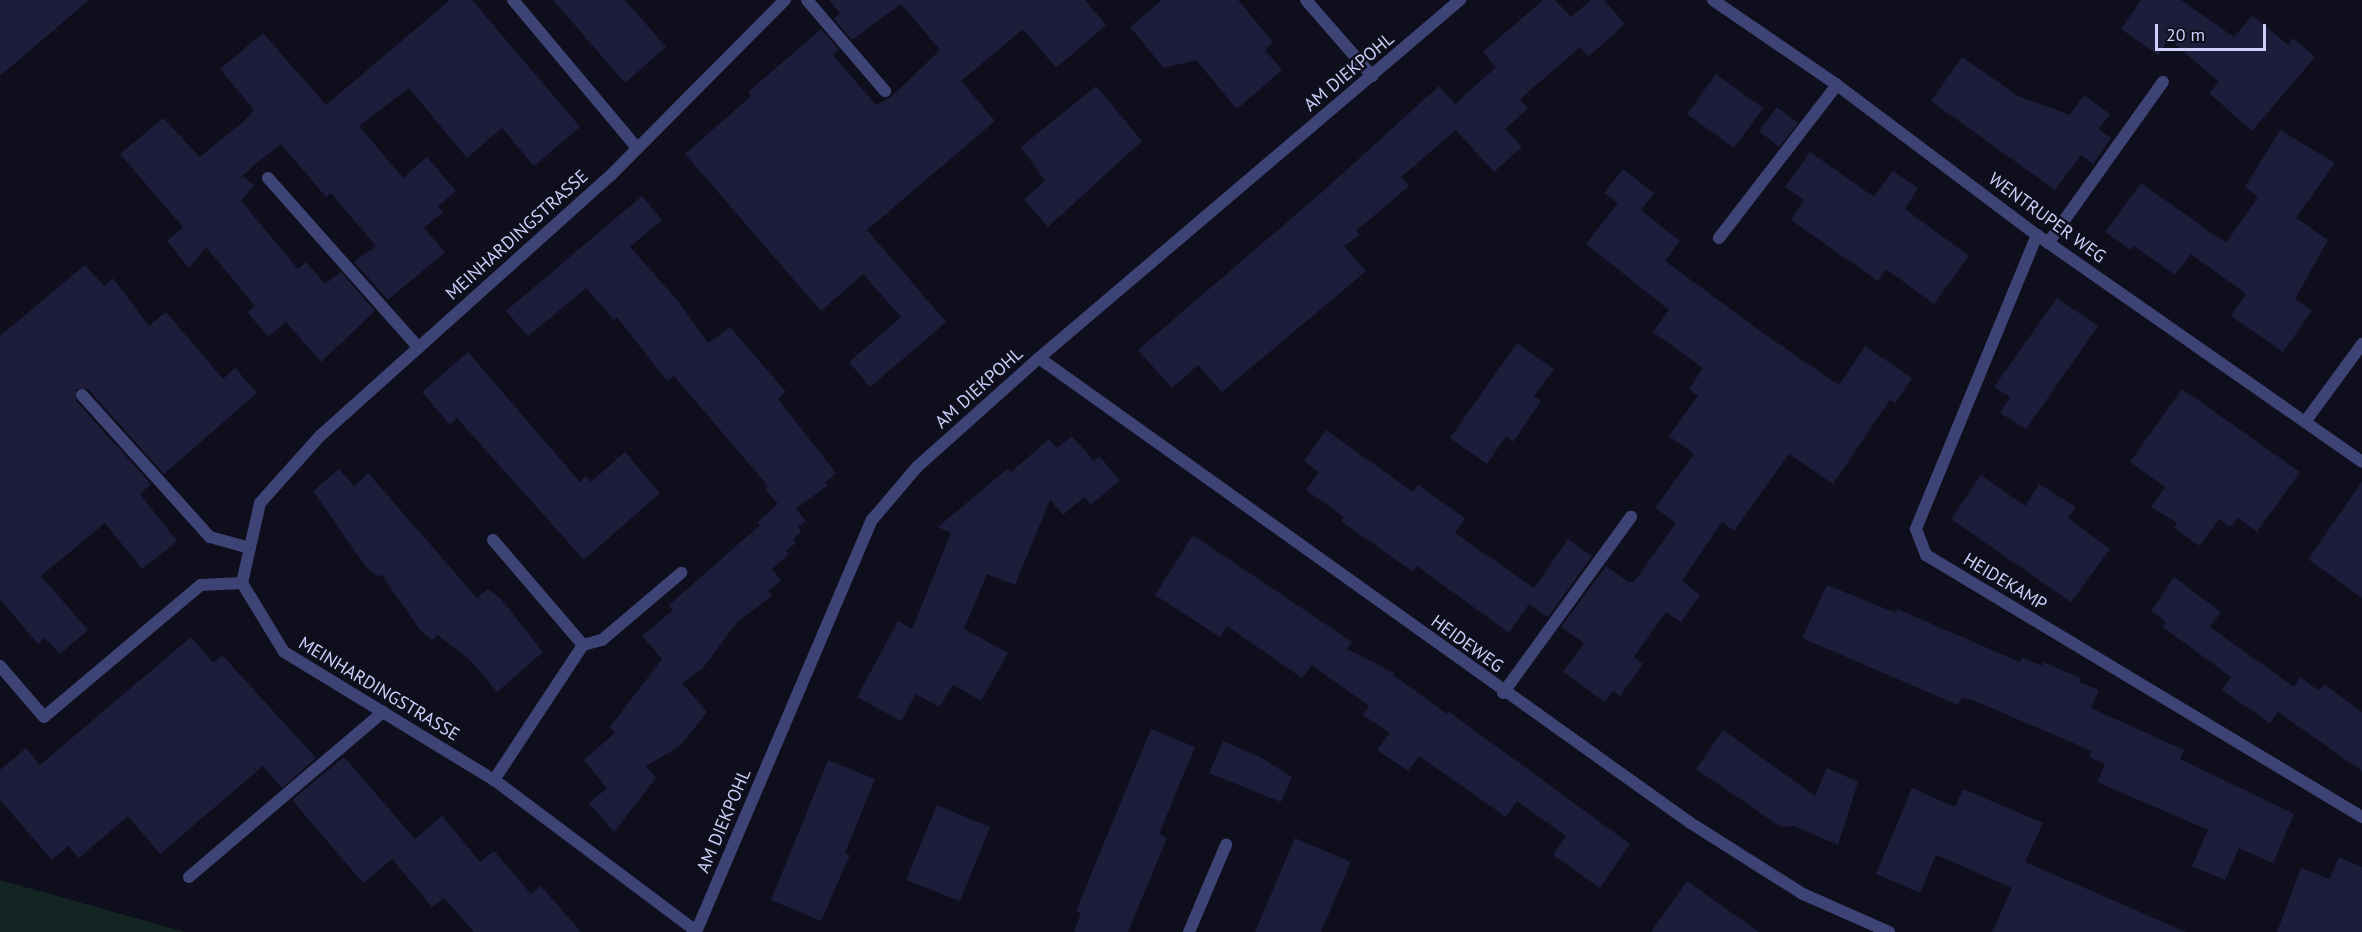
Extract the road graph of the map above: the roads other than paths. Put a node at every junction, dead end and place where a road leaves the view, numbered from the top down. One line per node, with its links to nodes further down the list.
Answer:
1 (513, 0): 11 (street)
2 (785, 0): 11 (street, MEINHARDINGSTRASSE)
3 (807, 0): 10 (street)
4 (1306, 0): 7 (street)
5 (1460, 0): 7 (street, AM DIEKPOHL)
6 (1713, 0): 9 (street, WENTRUPER WEG)
7 (1372, 76): 17 (street, AM DIEKPOHL)
8 (2163, 81): 14 (street, HEIDEKAMP)
9 (1837, 85): 13 (street); 14 (street, WENTRUPER WEG)
10 (885, 90)
11 (637, 148): 16 (street, MEINHARDINGSTRASSE)
12 (268, 178): 16 (street)
13 (1719, 238)
14 (2042, 239): 19 (street, WENTRUPER WEG); 31 (street, HEIDEKAMP)
15 (2362, 344): 19 (street)
16 (418, 348): 23 (street, MEINHARDINGSTRASSE)
17 (1039, 358): 28 (street, HEIDEWEG); 34 (street, AM DIEKPOHL)
18 (82, 395): 23 (street)
19 (2305, 422): 20 (street, WENTRUPER WEG)
20 (2362, 462)
21 (1630, 517): 28 (street)
22 (493, 540): 26 (street)
23 (250, 548): 25 (street, MEINHARDINGSTRASSE)
24 (681, 573): 26 (street)
25 (242, 584): 27 (street); 29 (street, MEINHARDINGSTRASSE)
26 (583, 645): 30 (street)
27 (0, 666)
28 (1503, 693): 36 (street, HEIDEWEG)
29 (383, 712): 30 (street, MEINHARDINGSTRASSE); 33 (street)
30 (494, 780): 34 (street, MEINHARDINGSTRASSE)
31 (2362, 817)
32 (1226, 845): 35 (street)
33 (189, 877)
34 (696, 932)
35 (1189, 932)
36 (1889, 932)

